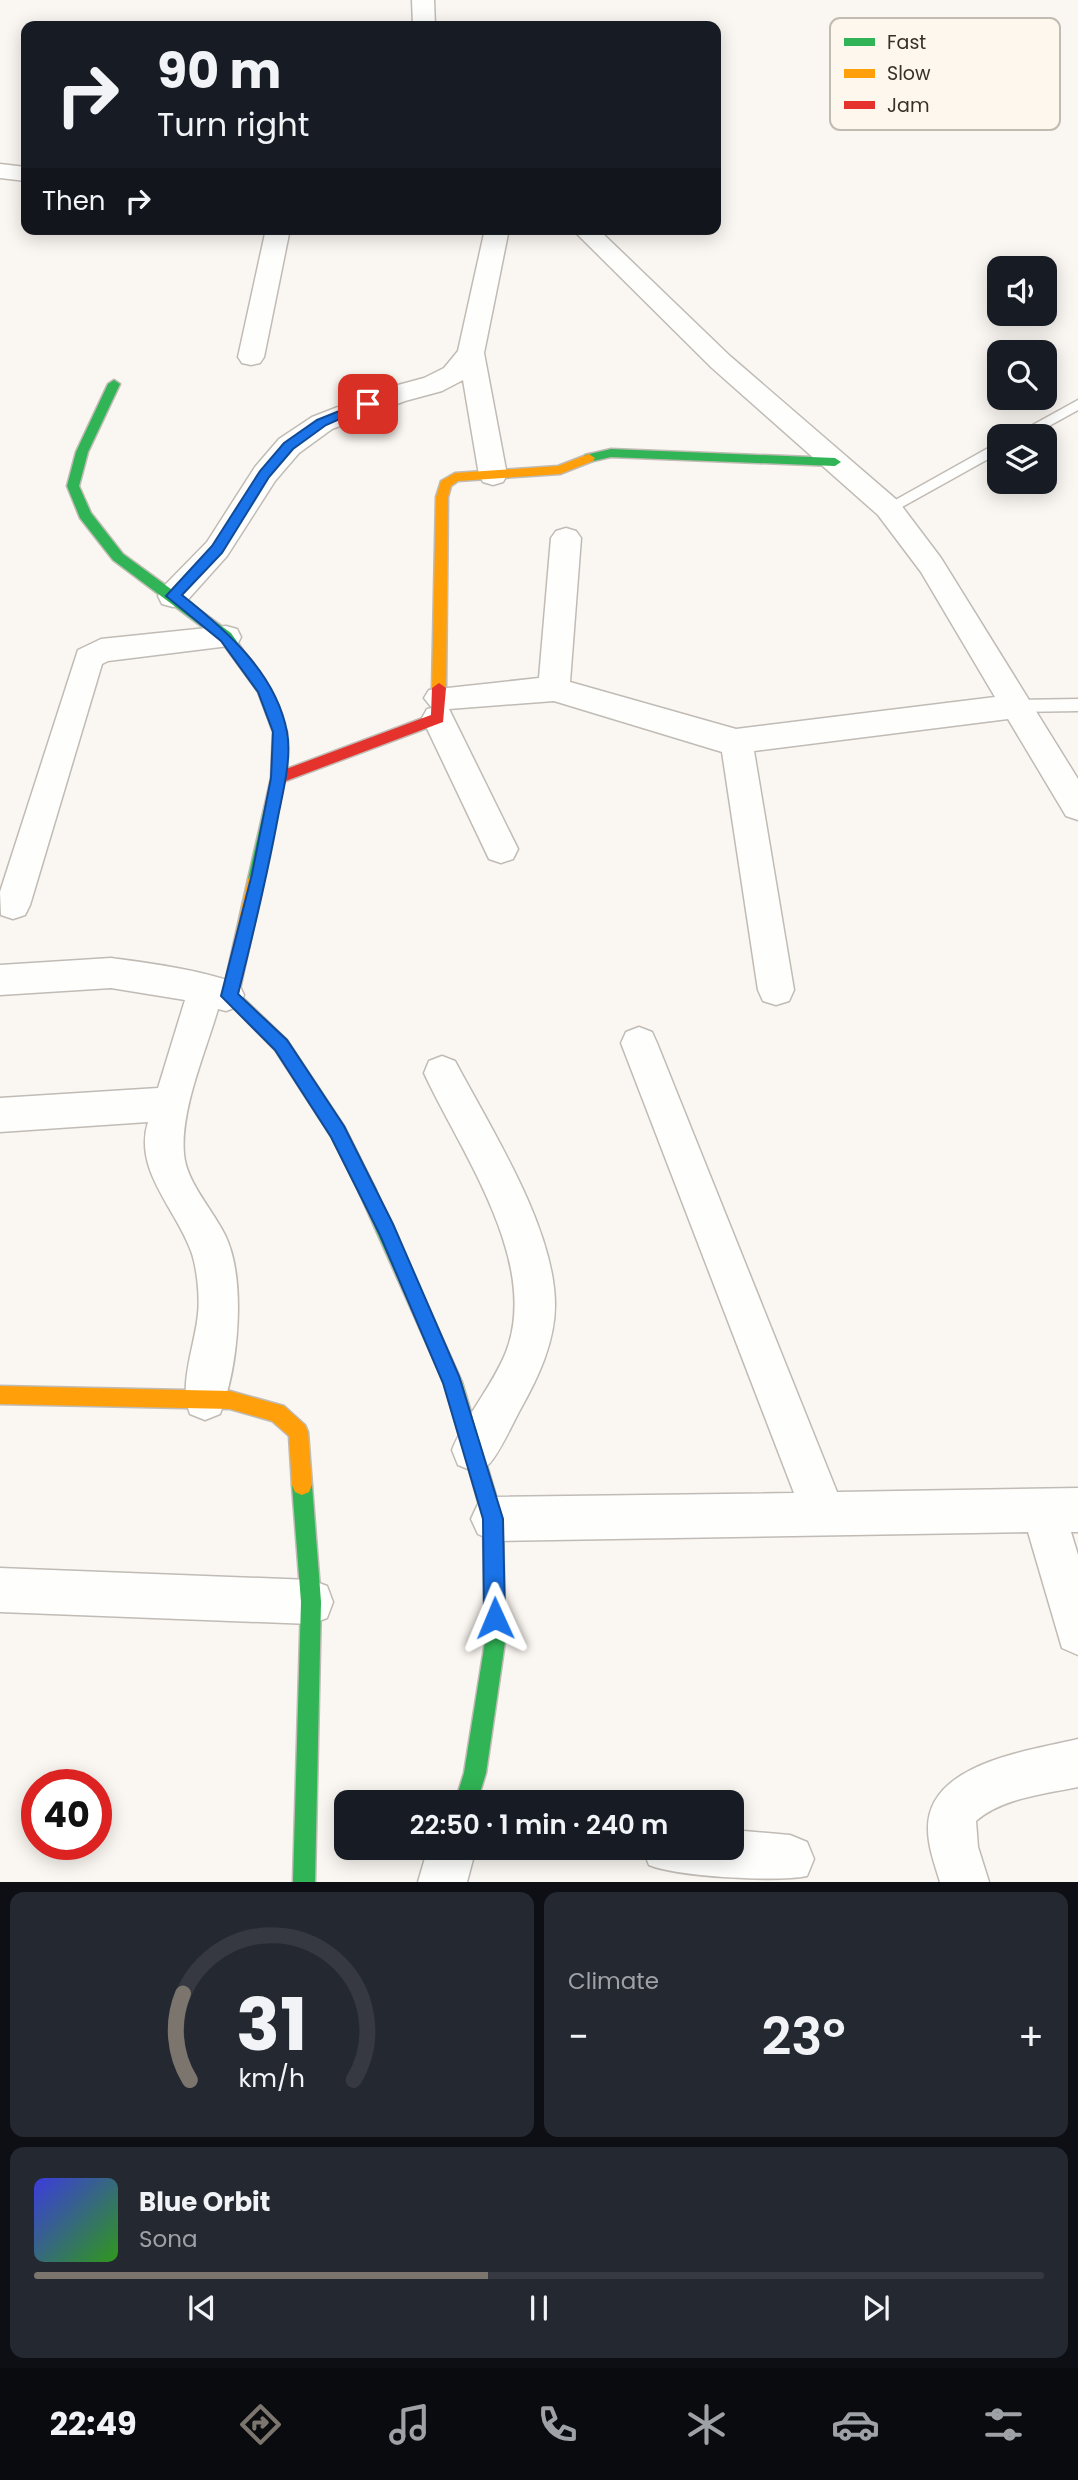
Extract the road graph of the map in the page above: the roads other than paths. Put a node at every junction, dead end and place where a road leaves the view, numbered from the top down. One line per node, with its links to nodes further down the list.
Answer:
1 (424, 0): 2 (street)
2 (424, 21)
3 (0, 171): 4 (street)
4 (21, 173)
5 (277, 235): 9 (street)
6 (496, 235): 8 (street)
7 (590, 235): 14 (street)
8 (471, 353): 15 (street); 18 (street)
9 (251, 357)
10 (114, 384): 18 (street)
11 (1078, 404): 12 (lane)
12 (1042, 424)
13 (987, 454): 16 (lane)
14 (835, 462): 15 (street); 16 (street)
15 (493, 475): 23 (street)
16 (888, 508): 22 (street)
17 (566, 538): 20 (street)
18 (173, 596): 19 (street)
19 (226, 637): 25 (street); 28 (street)
20 (554, 689): 23 (street); 24 (street)
21 (1078, 705): 22 (lane)
22 (1017, 706): 24 (street); 26 (street)
23 (439, 708): 25 (street); 27 (street)
24 (736, 741): 30 (street)
25 (278, 778): 31 (street)
26 (1078, 807)
27 (501, 849)
28 (13, 905)
29 (0, 980): 31 (street)
30 (776, 990)
31 (218, 993): 34 (street); 38 (street)
32 (639, 1043): 40 (street)
33 (442, 1073): 38 (street)
34 (169, 1104): 35 (street); 37 (street)
35 (0, 1115)
36 (0, 1395): 37 (street)
37 (205, 1399): 43 (street)
38 (473, 1450): 41 (street)
39 (1061, 1510): 40 (street); 44 (street)
40 (824, 1514): 41 (street)
41 (493, 1519): 46 (street)
42 (0, 1590): 43 (street)
43 (311, 1602): 50 (street)
44 (1078, 1632)
45 (1078, 1763): 52 (street)
46 (469, 1790)
47 (744, 1855): 48 (street)
48 (790, 1859)
49 (448, 1860): 51 (street)
50 (304, 1881)
51 (442, 1881)
52 (965, 1881)

